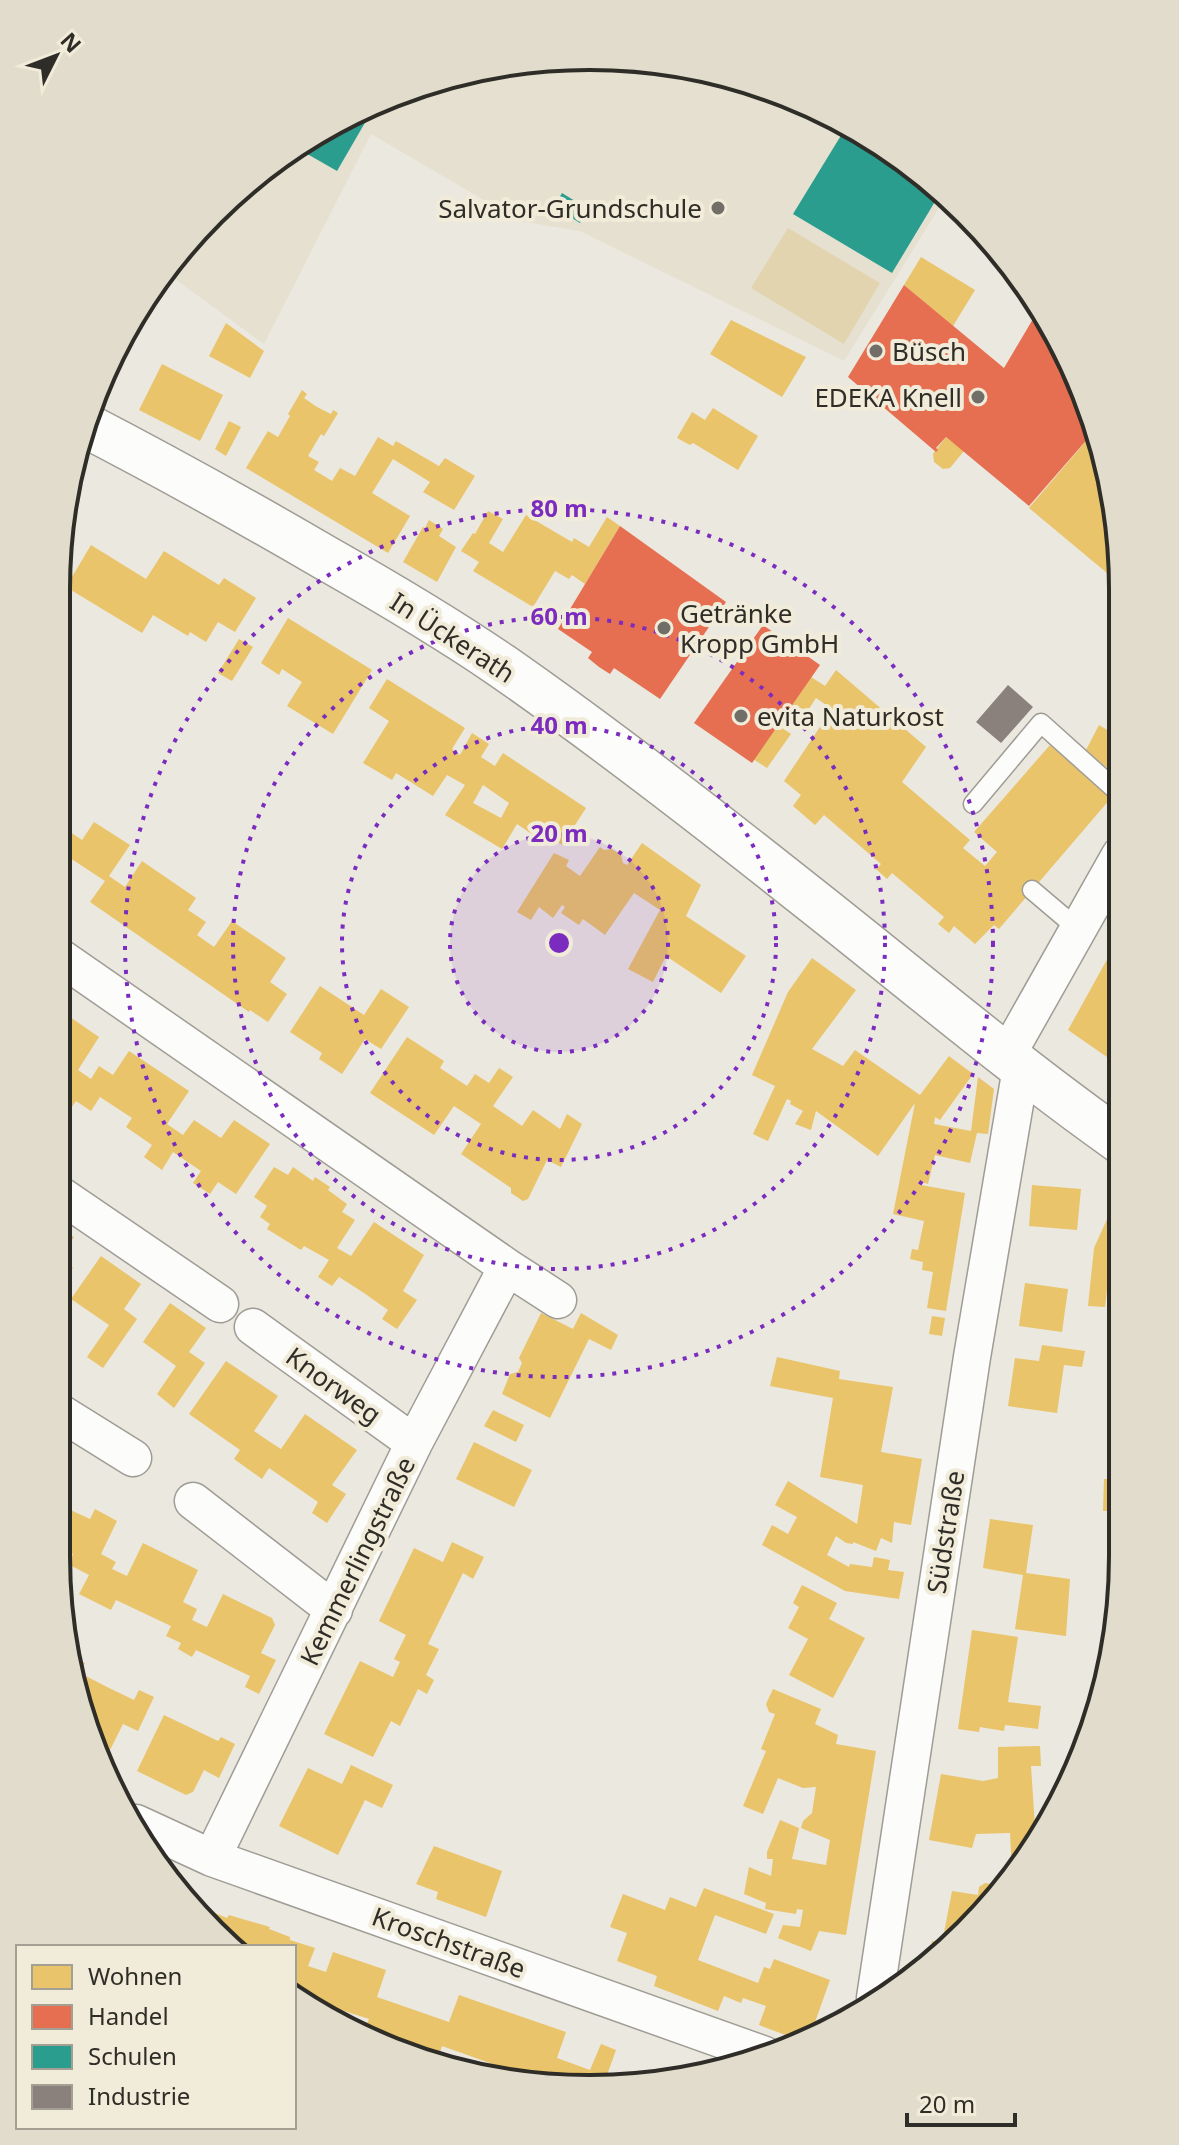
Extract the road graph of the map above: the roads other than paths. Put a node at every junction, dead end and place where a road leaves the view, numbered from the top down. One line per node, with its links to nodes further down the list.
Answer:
1 (96, 431): 8 (main road, In Ückerath)
2 (1109, 784): 3 (lane)
3 (973, 804)
4 (1109, 874): 6 (street, Südstraße)
5 (1032, 890): 6 (lane)
6 (1078, 929): 8 (street, Südstraße)
7 (70, 964): 11 (street)
8 (1014, 1062): 9 (main road, In Ückerath); 22 (street, Südstraße)
9 (1109, 1133)
10 (70, 1202): 13 (street)
11 (507, 1267): 12 (street); 16 (street, Kemmerlingstraße)
12 (558, 1300)
13 (220, 1304)
14 (253, 1327): 16 (street, Knorweg)
15 (70, 1419): 17 (street)
16 (414, 1443): 19 (street, Kemmerlingstraße)
17 (133, 1458)
18 (193, 1501): 19 (street)
19 (334, 1610): 21 (street, Kemmerlingstraße)
20 (149, 1829): 21 (street, Kroschstraße)
21 (212, 1858): 23 (street, Kroschstraße)
22 (877, 1988)
23 (749, 2049)

